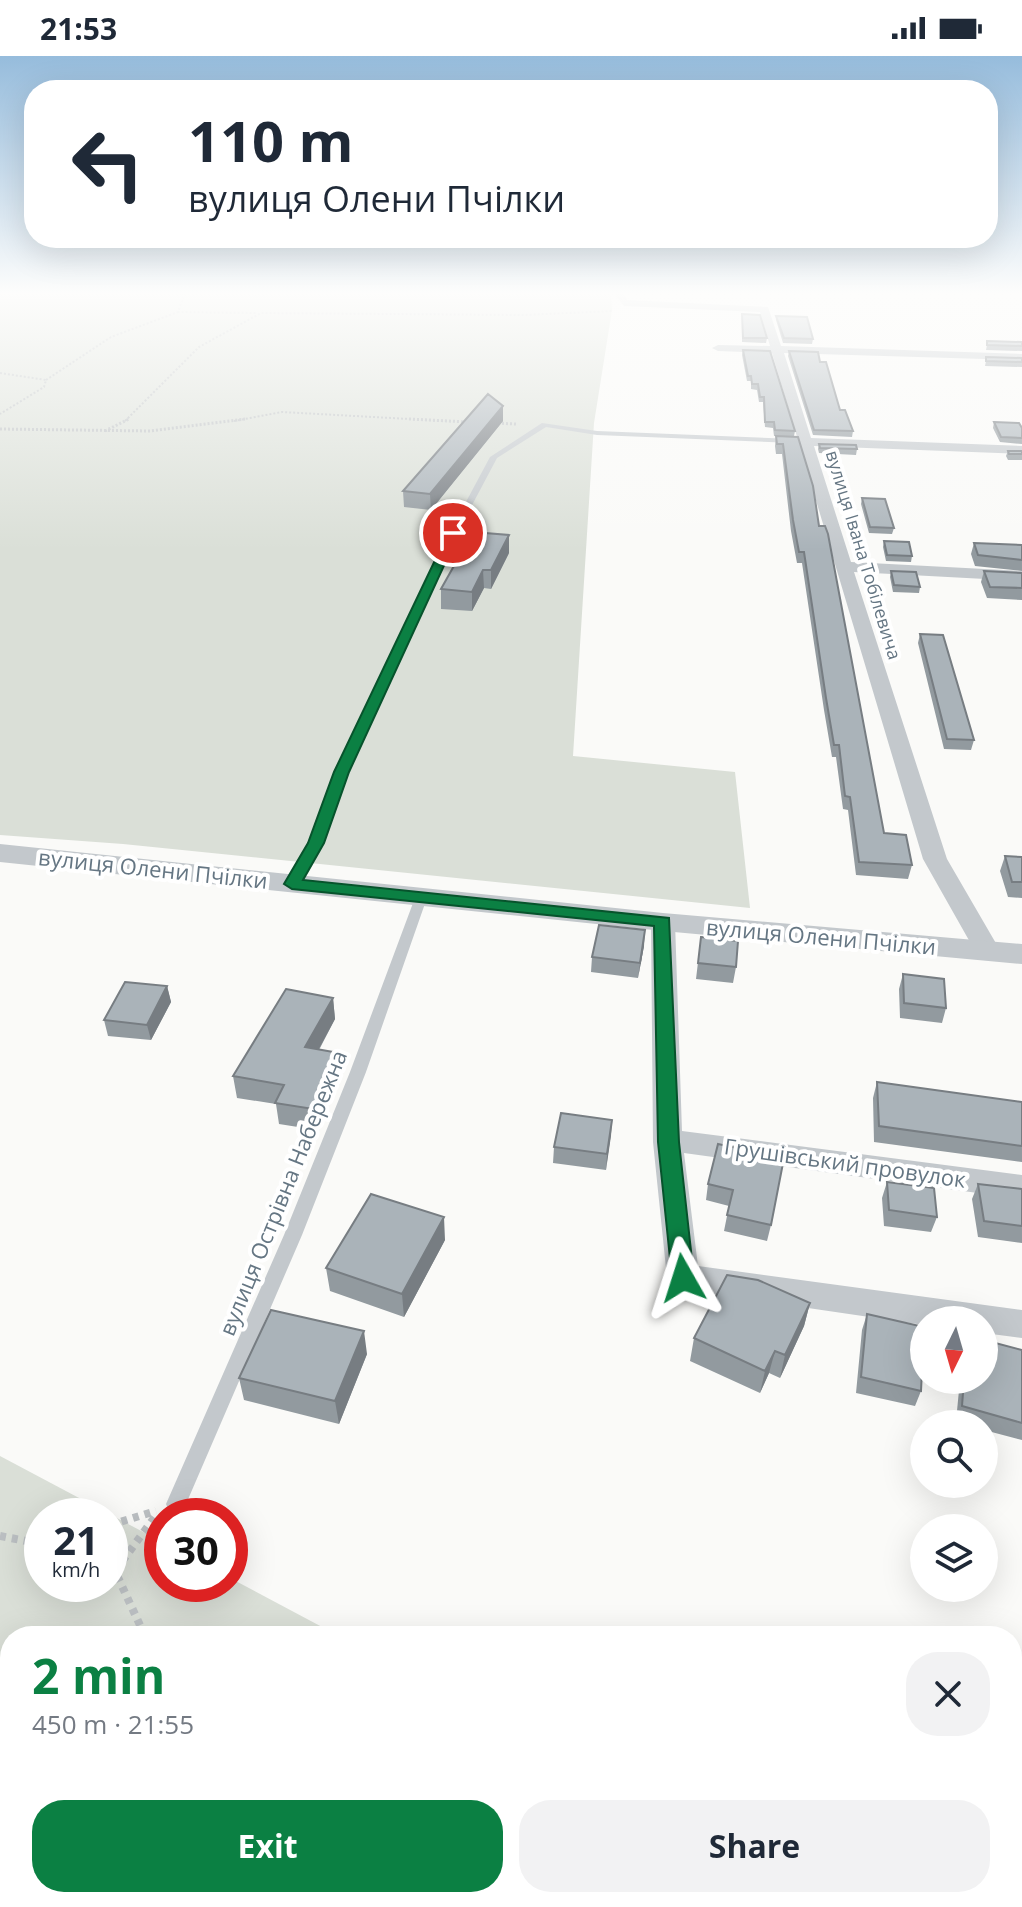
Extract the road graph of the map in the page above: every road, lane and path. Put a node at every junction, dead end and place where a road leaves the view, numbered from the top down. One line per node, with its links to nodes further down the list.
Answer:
1 (29, 377): 5 (path)
2 (50, 377): 5 (path)
3 (168, 377): 11 (path)
4 (787, 377): 12 (street, вулиця Івана Тобілевича)
5 (46, 380): 6 (path)
6 (0, 414)
7 (469, 422): 11 (path)
8 (484, 422): 9 (path)
9 (545, 425): 12 (lane); 17 (lane)
10 (0, 429): 11 (path)
11 (105, 431)
12 (807, 442): 13 (street); 14 (street, вулиця Івана Тобілевича)
13 (1022, 450)
14 (846, 567): 15 (street); 20 (street, вулиця Івана Тобілевича)
15 (1022, 576)
16 (0, 853): 17 (street, вулиця Олени Пчілки)
17 (292, 884): 18 (street, вулиця Олени Пчілки)
18 (422, 895): 19 (street, вулиця Олени Пчілки); 25 (lane, вулиця Острівна Набережна)
19 (663, 922): 20 (street, вулиця Олени Пчілки); 22 (street)
20 (988, 952): 21 (street, вулиця Олени Пчілки)
21 (1022, 954)
22 (668, 1142): 23 (street, Грушівський провулок); 24 (street)
23 (1022, 1187)
24 (1022, 1324)
25 (179, 1498)
26 (144, 1528): 29 (path)
27 (0, 1536): 28 (path)
28 (24, 1541)
29 (140, 1626)

